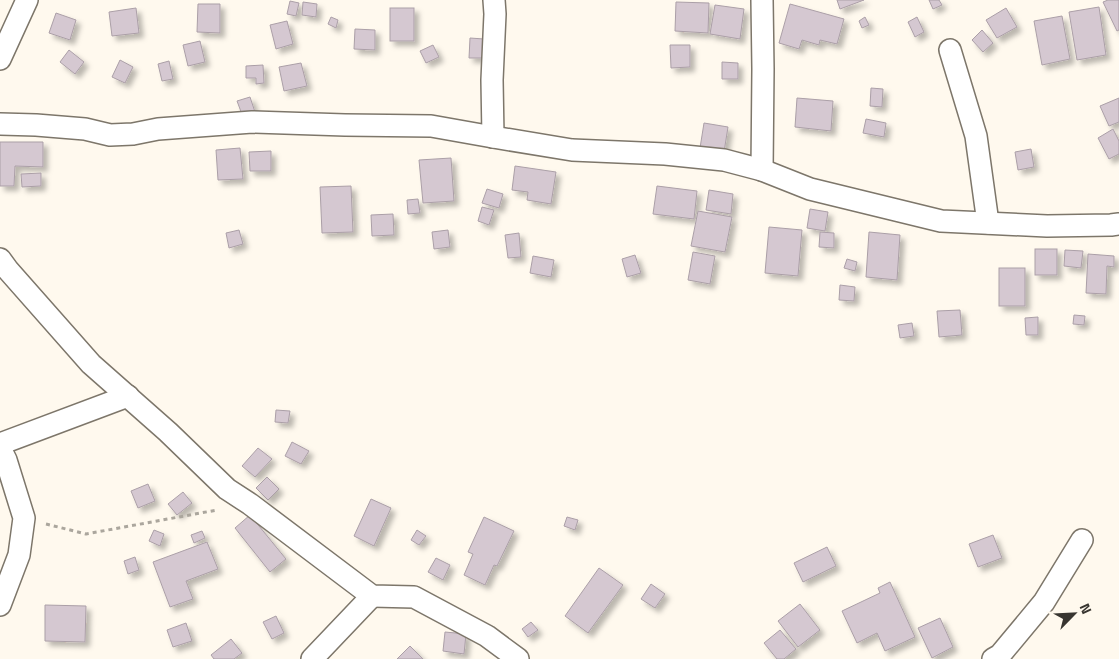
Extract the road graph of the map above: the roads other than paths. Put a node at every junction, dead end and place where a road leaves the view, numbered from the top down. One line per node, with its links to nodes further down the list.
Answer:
1 (27, 0): 5 (street)
2 (494, 0): 7 (street)
3 (762, 0): 8 (street)
4 (950, 50): 9 (street)
5 (0, 59)
6 (0, 124): 7 (street)
7 (493, 138): 8 (street)
8 (762, 170): 9 (street)
9 (988, 223): 10 (street)
10 (1119, 224)
11 (0, 259): 12 (street)
12 (128, 396): 13 (street); 16 (street)
13 (0, 444)
14 (0, 448): 17 (street)
15 (1082, 540): 18 (street)
16 (372, 596): 19 (street); 20 (street)
17 (0, 605)
18 (1004, 658)
19 (312, 659)
20 (518, 659)

